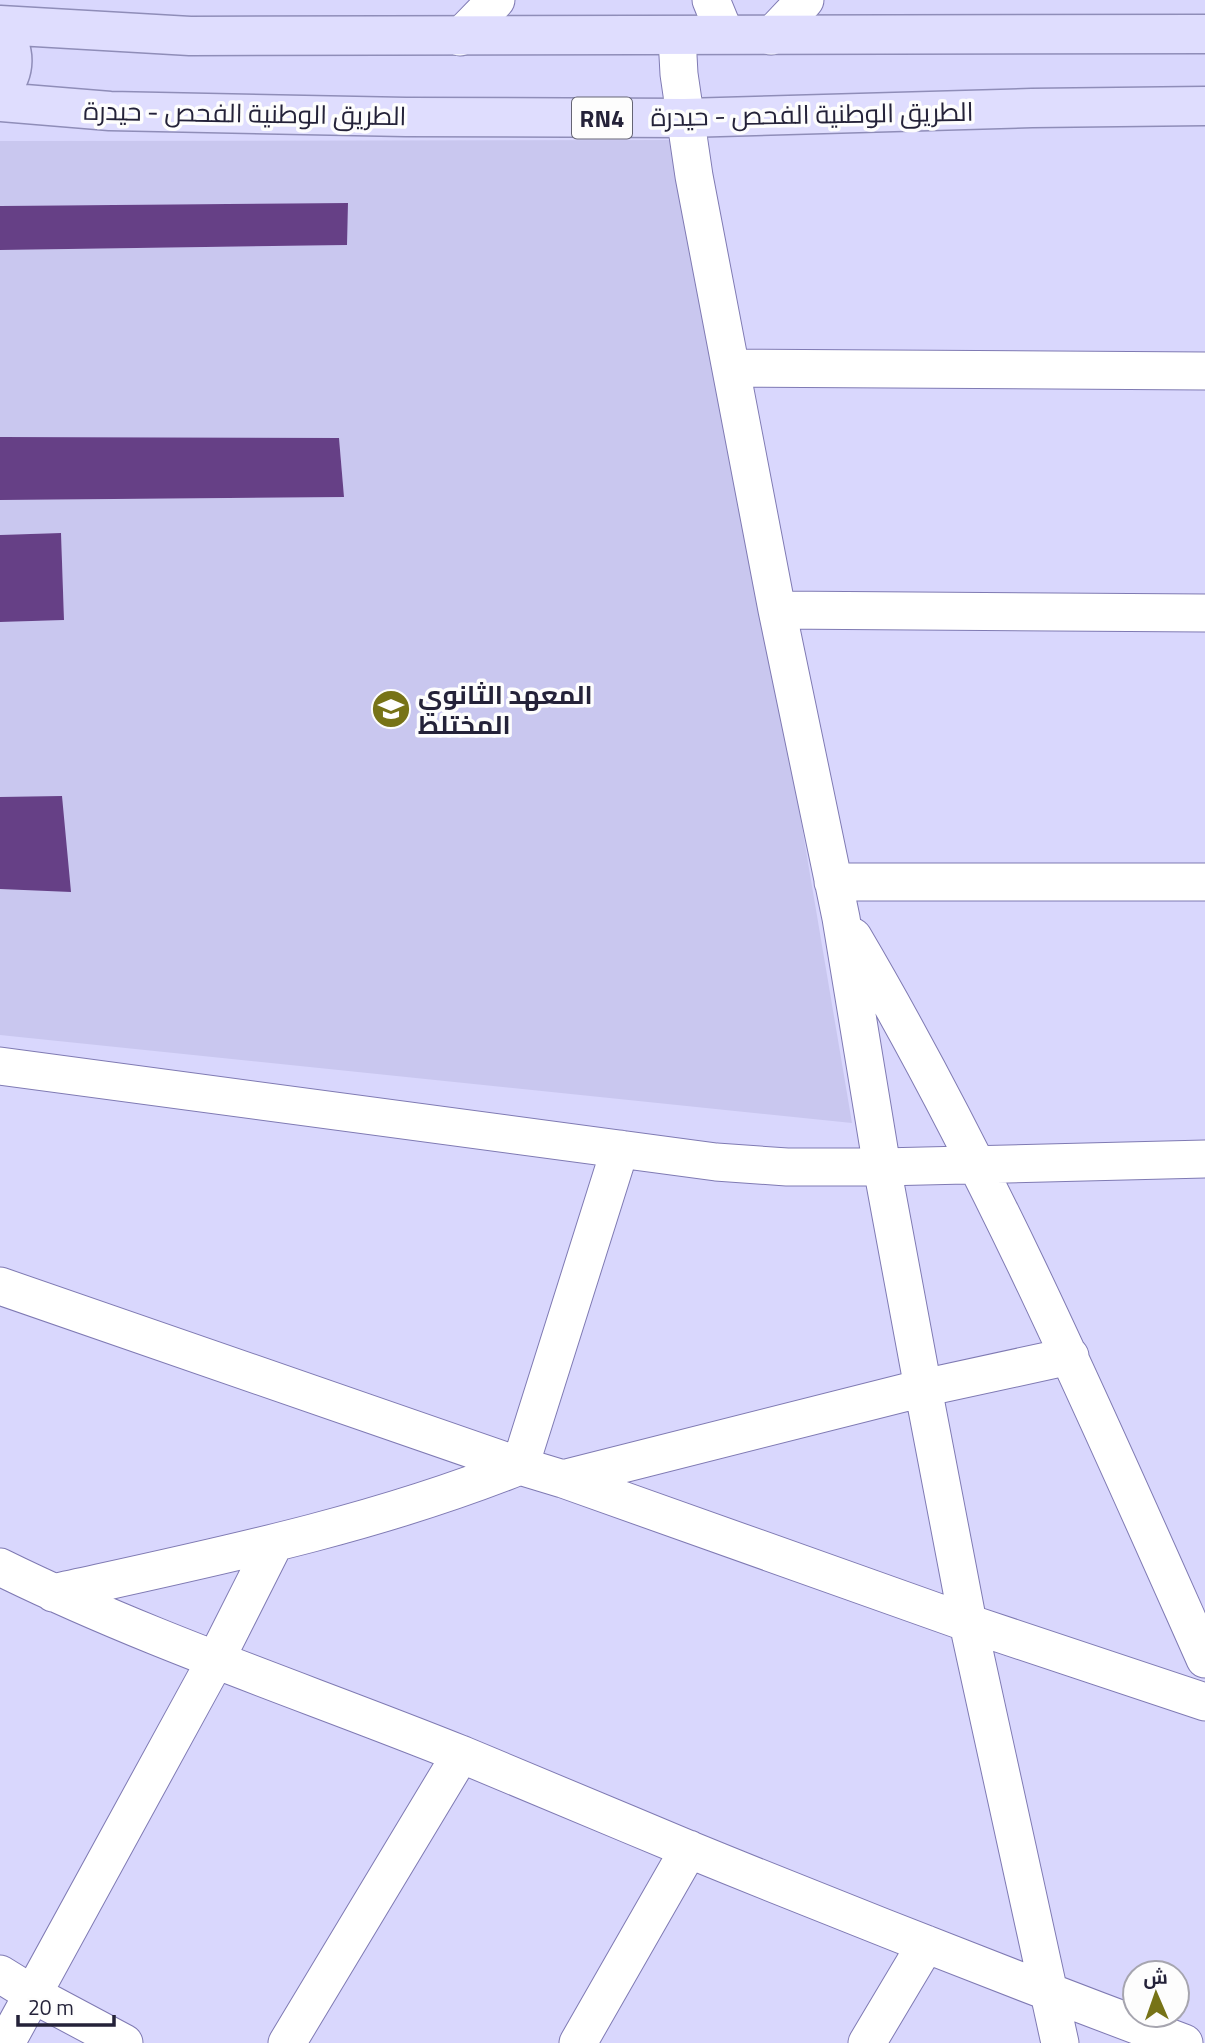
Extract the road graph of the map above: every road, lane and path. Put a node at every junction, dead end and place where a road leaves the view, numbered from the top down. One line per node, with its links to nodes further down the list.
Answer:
1 (496, 0): 8 (street)
2 (805, 0): 7 (street)
3 (718, 17): 7 (main road); 9 (main road)
4 (0, 25): 8 (main road)
5 (0, 30): 10 (main road)
6 (1205, 34): 7 (main road)
7 (771, 36)
8 (460, 37): 9 (main road)
9 (677, 37): 13 (street)
10 (0, 91)
11 (0, 103): 13 (main road, الطريق الوطنية الفحص - حيدرة / RN4)
12 (1205, 106): 13 (main road, الطريق الوطنية الفحص - حيدرة / RN4)
13 (685, 118): 14 (street)
14 (731, 368): 15 (street); 16 (street)
15 (1205, 371)
16 (778, 610): 17 (street); 18 (street)
17 (1205, 612)
18 (833, 882): 19 (street); 20 (street)
19 (1205, 882)
20 (841, 918): 24 (street); 25 (street)
21 (0, 1066): 22 (street)
22 (621, 1149): 25 (street); 29 (street)
23 (1205, 1159): 24 (street)
24 (976, 1163): 25 (street); 27 (street)
25 (882, 1167): 28 (street)
26 (0, 1286): 29 (street)
27 (1070, 1356): 28 (street); 35 (street)
28 (923, 1388): 30 (street); 34 (street)
29 (520, 1466): 30 (street); 31 (street)
30 (563, 1479): 34 (street)
31 (274, 1544): 33 (street); 36 (street)
32 (0, 1567): 33 (street)
33 (53, 1593): 36 (street)
34 (968, 1623): 37 (street); 42 (street)
35 (1205, 1659)
36 (215, 1661): 38 (street); 43 (street)
37 (1205, 1702)
38 (461, 1754): 39 (street); 46 (street)
39 (689, 1849): 40 (street); 47 (street)
40 (926, 1944): 42 (street); 48 (street)
41 (0, 1974): 43 (street)
42 (1048, 1992): 49 (street); 50 (street)
43 (34, 1995): 44 (street); 45 (street)
44 (6, 2043)
45 (124, 2043)
46 (287, 2043)
47 (578, 2043)
48 (867, 2043)
49 (1060, 2043)
50 (1184, 2043)

